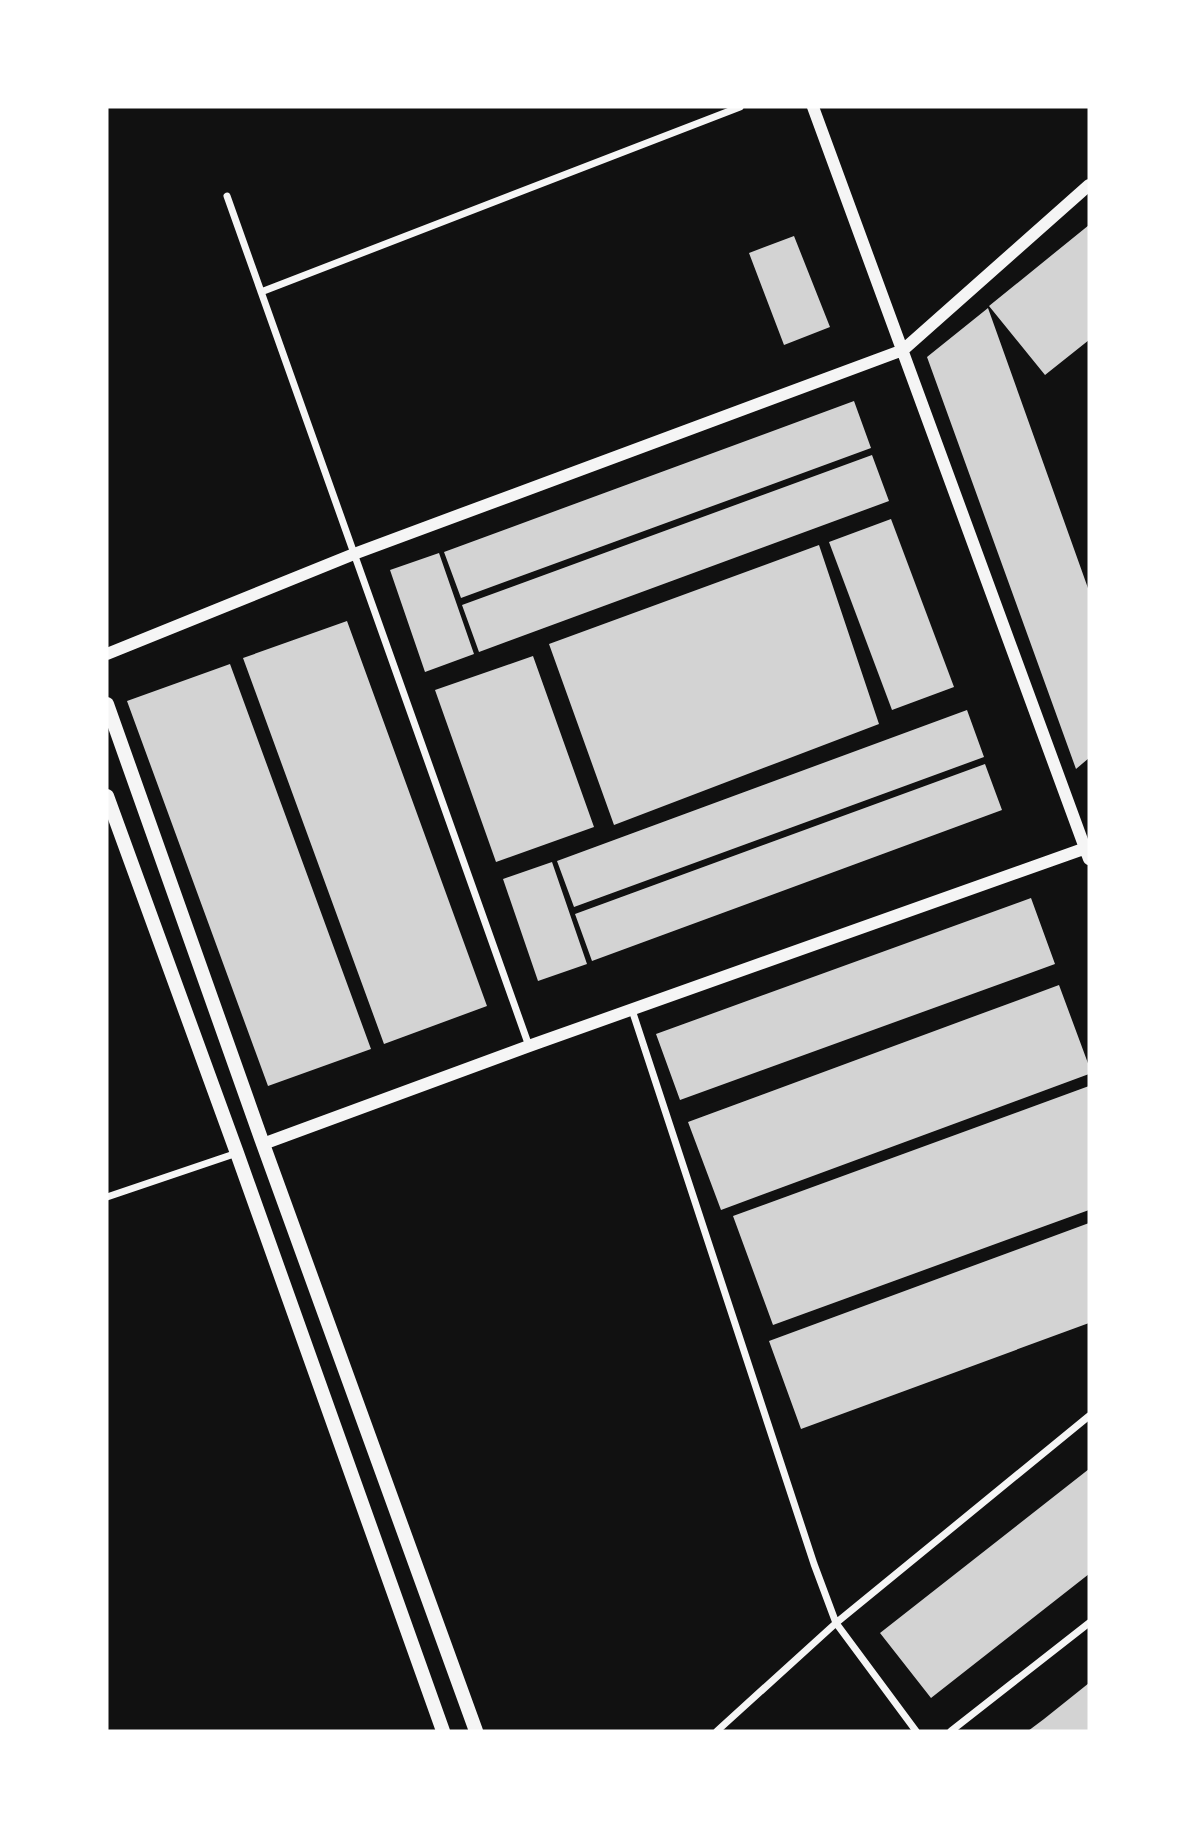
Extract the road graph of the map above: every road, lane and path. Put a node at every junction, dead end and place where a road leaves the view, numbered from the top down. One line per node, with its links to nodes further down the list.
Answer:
1 (740, 107): 5 (street)
2 (813, 107): 6 (street)
3 (1089, 185): 6 (street)
4 (227, 196): 5 (street)
5 (261, 292): 7 (street)
6 (903, 350): 7 (street); 11 (street)
7 (355, 554): 8 (street); 13 (street)
8 (107, 653)
9 (107, 704): 14 (main road)
10 (107, 796): 15 (main road)
11 (1088, 851): 12 (street)
12 (632, 1010): 13 (street); 18 (street)
13 (529, 1046): 14 (street)
14 (263, 1144): 21 (main road)
15 (237, 1153): 16 (street); 20 (main road)
16 (107, 1197)
17 (1089, 1416): 18 (street)
18 (836, 1623): 22 (street); 23 (street)
19 (1089, 1623): 24 (street)
20 (443, 1731)
21 (476, 1731)
22 (717, 1731)
23 (916, 1731)
24 (951, 1731)

